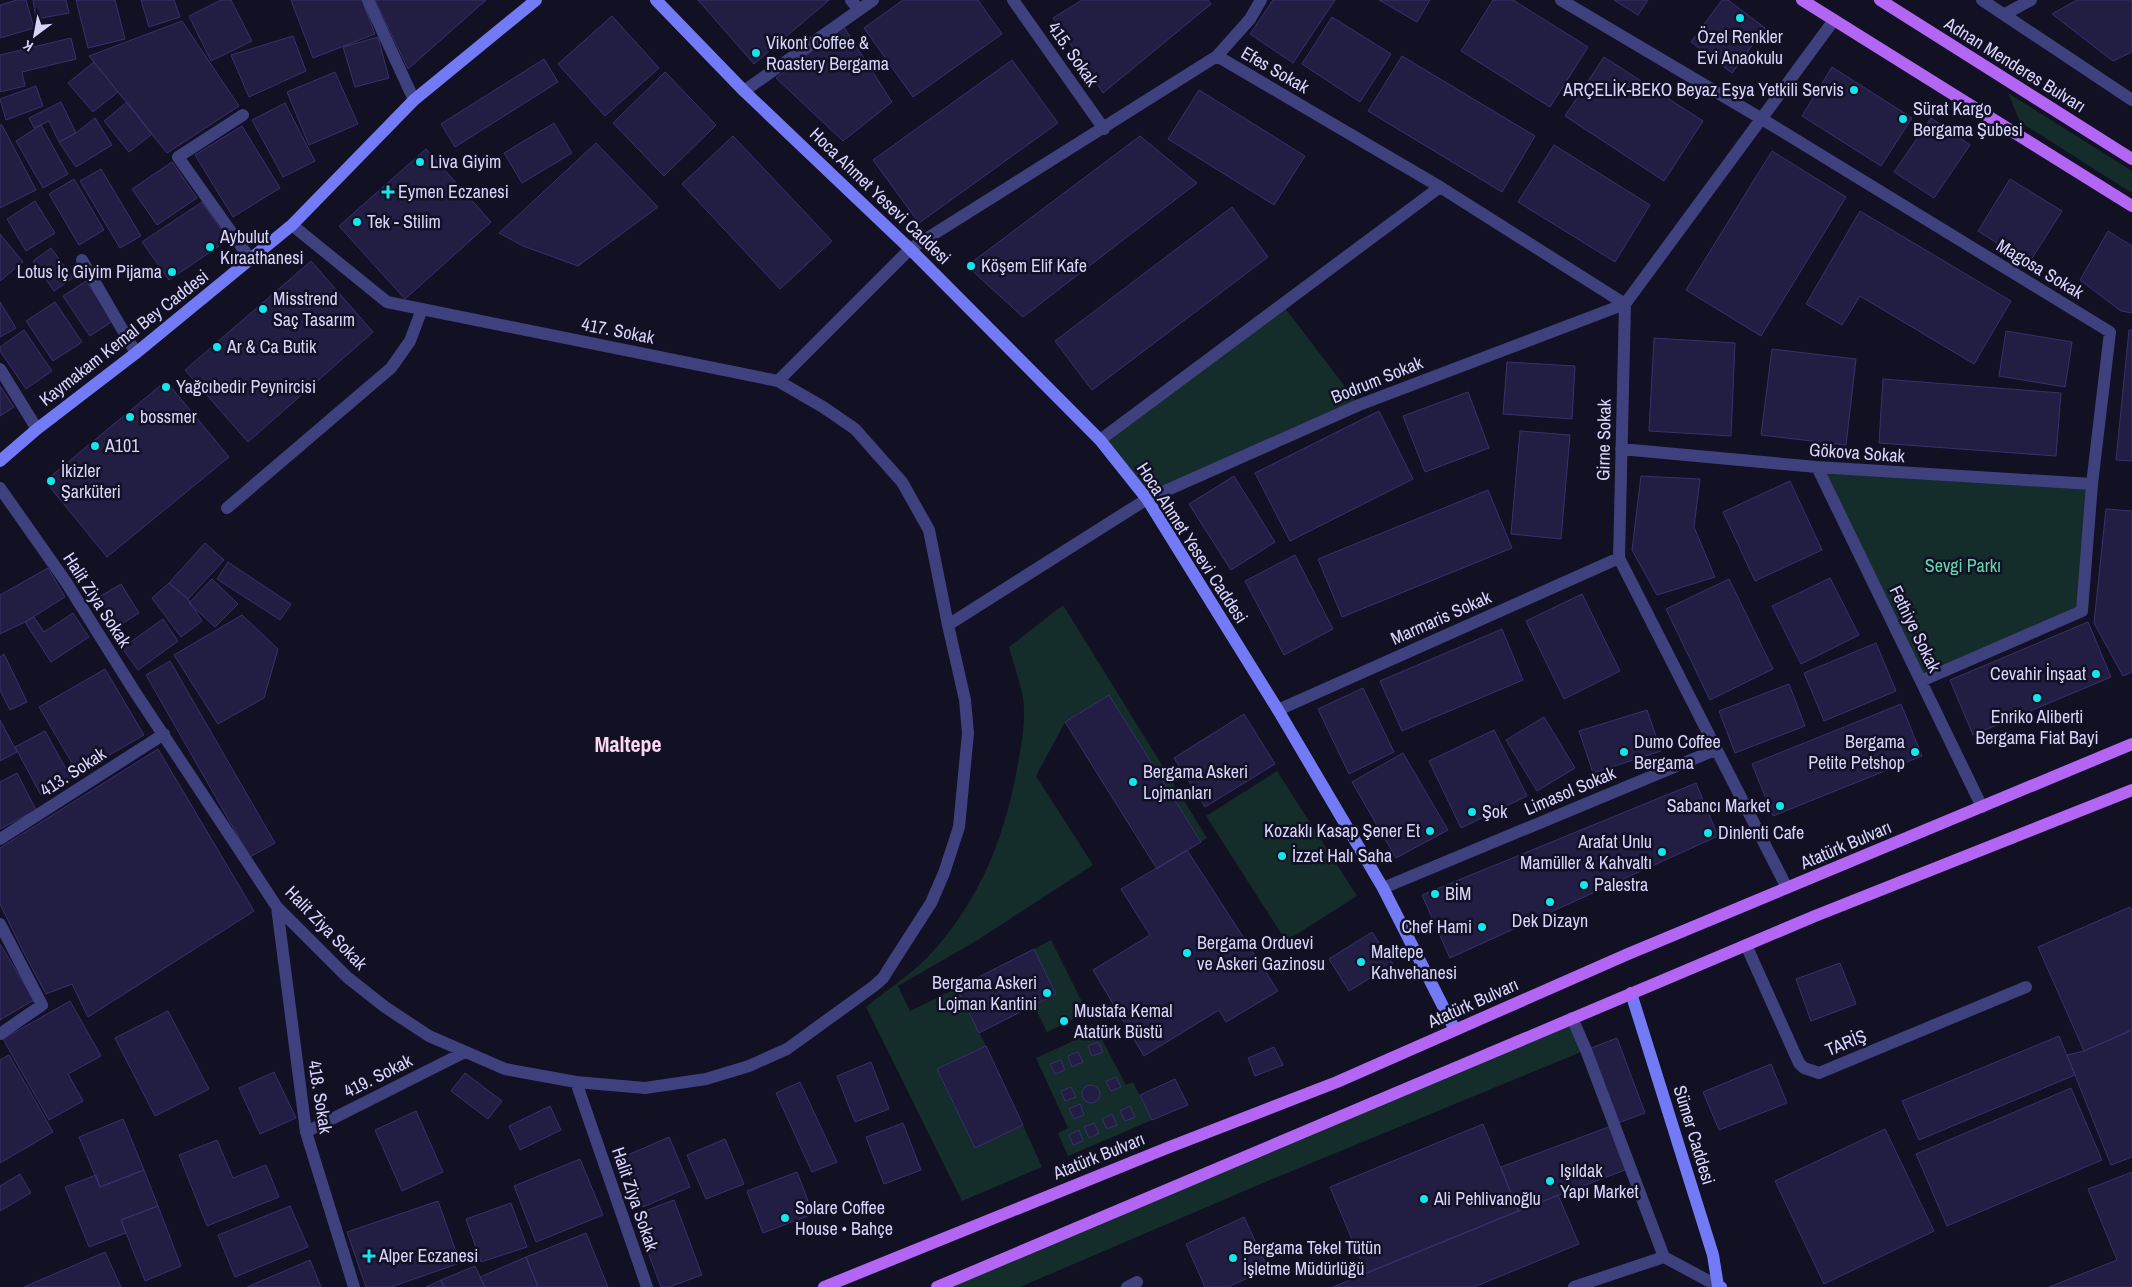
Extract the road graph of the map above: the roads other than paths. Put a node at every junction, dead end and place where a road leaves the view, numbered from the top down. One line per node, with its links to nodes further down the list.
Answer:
1 (368, 0): 17 (street)
2 (536, 0): 17 (main road, Kaymakam Kemal Bey Caddesi)
3 (656, 0): 16 (main road, Hoca Ahmet Yesevi Caddesi)
4 (873, 0): 12 (street)
5 (1013, 0): 21 (street, 415. Sokak)
6 (1261, 0): 15 (street)
7 (1561, 0): 20 (street, Magosa Sokak)
8 (1802, 0): 14 (main road)
9 (1880, 0): 22 (main road, Adnan Menderes Bulvarı)
10 (1982, 0): 13 (street)
11 (2031, 0): 13 (street)
12 (855, 5): 16 (street)
13 (2005, 14): 18 (street)
14 (1834, 20): 20 (street); 24 (main road)
15 (1217, 56): 21 (street, Efes Sokak); 23 (street, Efes Sokak)
16 (744, 90): 26 (main road, Hoca Ahmet Yesevi Caddesi)
17 (414, 100): 25 (main road, Kaymakam Kemal Bey Caddesi)
18 (2132, 100)
19 (243, 116): 28 (street)
20 (1762, 119): 29 (street); 39 (street, Magosa Sokak)
21 (1104, 128): 26 (street, Efes Sokak)
22 (2132, 159)
23 (1440, 187): 29 (street, Efes Sokak); 35 (street)
24 (2132, 206)
25 (292, 225): 28 (main road, Kaymakam Kemal Bey Caddesi); 30 (street, 417. Sokak)
26 (910, 249): 33 (street); 35 (main road, Hoca Ahmet Yesevi Caddesi)
27 (82, 260): 31 (street)
28 (251, 260): 31 (main road, Kaymakam Kemal Bey Caddesi)
29 (1625, 304): 36 (street, Girne Sokak); 41 (street, Bodrum Sokak)
30 (422, 309): 33 (street, 417. Sokak); 42 (street)
31 (136, 353): 34 (main road, Kaymakam Kemal Bey Caddesi)
32 (0, 369): 34 (street)
33 (778, 381): 44 (street, 417. Sokak)
34 (37, 429): 37 (main road, Kaymakam Kemal Bey Caddesi)
35 (1100, 440): 41 (main road, Hoca Ahmet Yesevi Caddesi)
36 (1621, 450): 38 (street, Gökova Sokak); 43 (street, Girne Sokak)
37 (0, 460)
38 (1817, 468): 39 (street, Gökova Sokak); 45 (street, Fethiye Sokak)
39 (2092, 484): 45 (street, Magosa Sokak)
40 (0, 488): 47 (street, Halit Ziya Sokak)
41 (1147, 499): 44 (street, Bodrum Sokak); 46 (main road, Hoca Ahmet Yesevi Caddesi)
42 (227, 508)
43 (1619, 558): 46 (street, Marmaris Sokak); 49 (street, Girne Sokak)
44 (948, 624): 64 (street, 417. Sokak)
45 (1921, 681): 51 (street, Fethiye Sokak)
46 (1278, 710): 53 (main road, Hoca Ahmet Yesevi Caddesi)
47 (164, 734): 52 (street, 413. Sokak); 55 (street, Halit Ziya Sokak)
48 (2132, 744): 51 (main road, Atatürk Bulvarı)
49 (1715, 750): 53 (street, Limasol Sokak); 54 (street, Girne Sokak)
50 (2132, 790): 57 (main road)
51 (1982, 806): 54 (main road, Atatürk Bulvarı)
52 (0, 839)
53 (1383, 888): 61 (main road, Hoca Ahmet Yesevi Caddesi)
54 (1787, 888): 61 (main road, Atatürk Bulvarı)
55 (277, 907): 63 (street, Halit Ziya Sokak); 65 (street, 418. Sokak)
56 (0, 924): 62 (street)
57 (1746, 945): 58 (street, TARİŞ); 59 (main road)
58 (2026, 987)
59 (1631, 993): 60 (main road); 72 (main road, Sümer Caddesi)
60 (1572, 1018): 66 (street); 70 (main road)
61 (1455, 1030): 69 (main road, Atatürk Bulvarı)
62 (0, 1034)
63 (465, 1052): 64 (street, Halit Ziya Sokak); 65 (street, 419. Sokak)
64 (576, 1082): 68 (street, Halit Ziya Sokak)
65 (306, 1132): 67 (street, 418. Sokak)
66 (1664, 1257): 71 (street); 72 (street)
67 (354, 1287)
68 (647, 1287)
69 (824, 1287)
70 (937, 1287)
71 (1574, 1287)
72 (1718, 1287)

